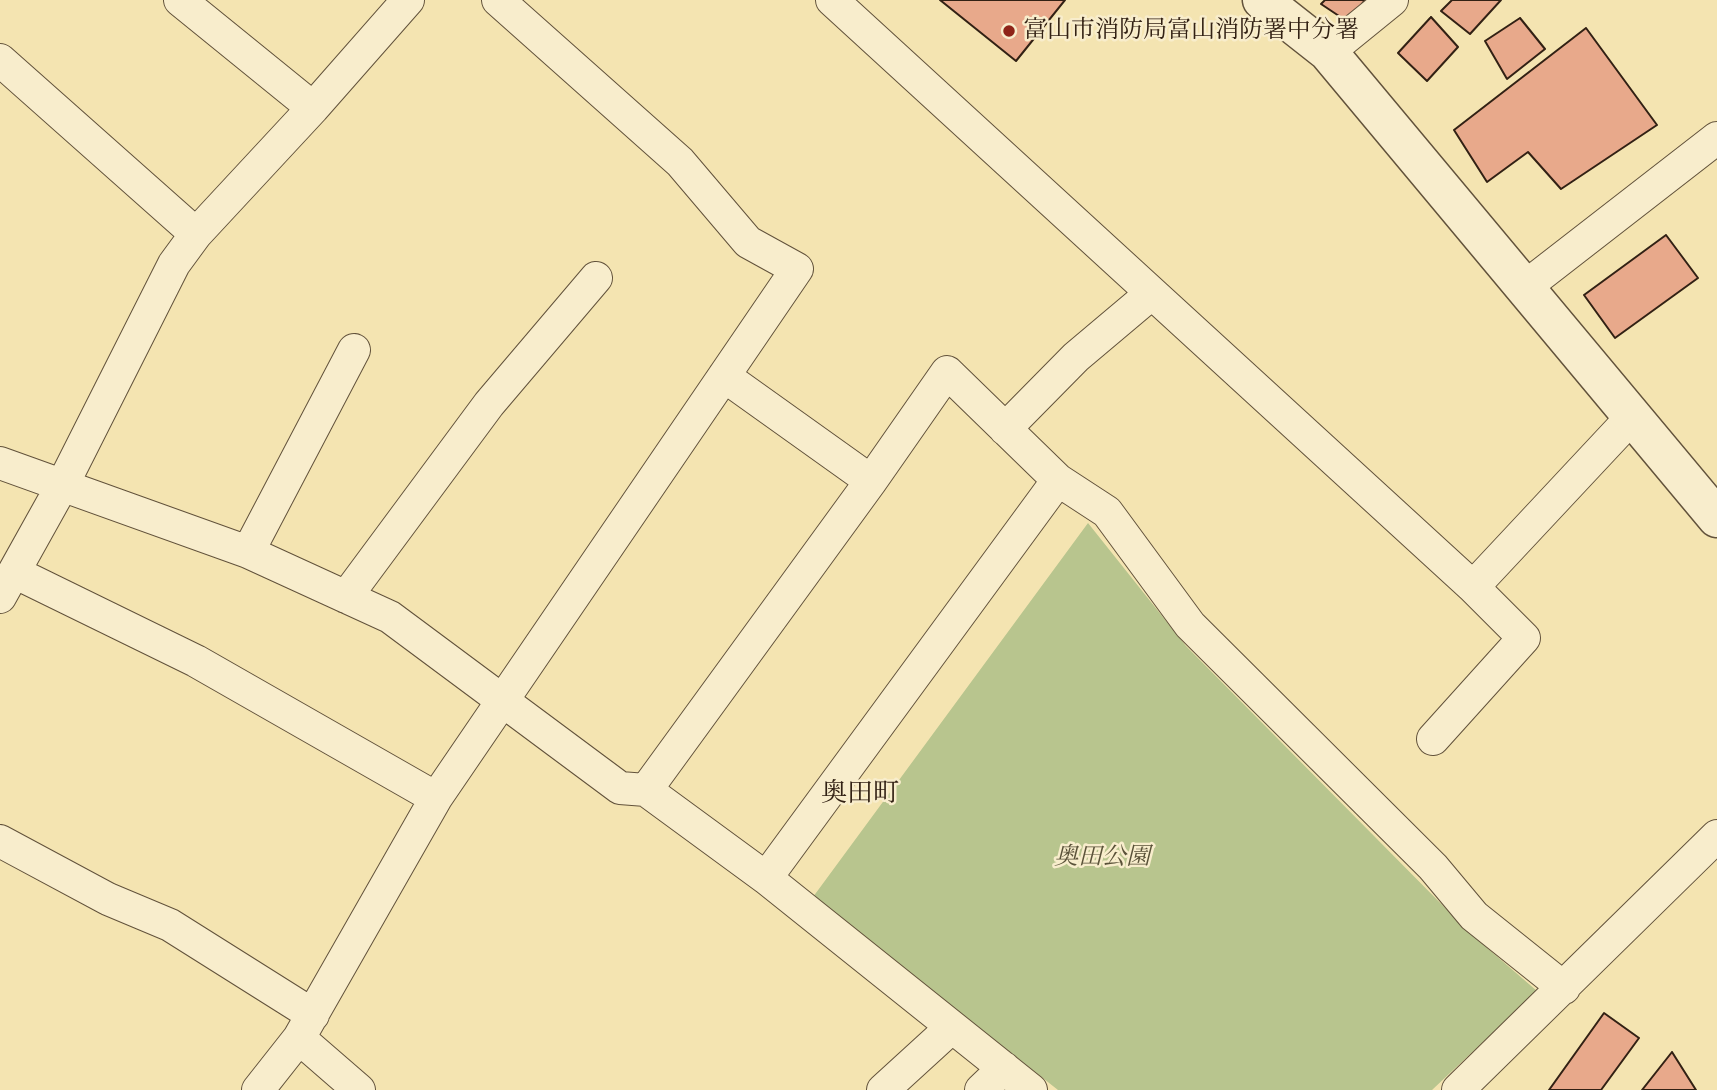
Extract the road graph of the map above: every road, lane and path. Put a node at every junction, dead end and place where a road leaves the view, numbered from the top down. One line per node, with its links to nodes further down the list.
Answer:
1 (180, 0): 9 (street)
2 (408, 0): 9 (street)
3 (499, 0): 16 (street)
4 (832, 0): 14 (street)
5 (1262, 0): 7 (street)
6 (1392, 0): 7 (street)
7 (1328, 52): 13 (street)
8 (0, 60): 11 (street)
9 (313, 108): 11 (street)
10 (1717, 138): 13 (street)
11 (196, 234): 22 (street)
12 (596, 278): 27 (street)
13 (1525, 287): 17 (street)
14 (1152, 293): 18 (street); 26 (street)
15 (354, 350): 24 (street)
16 (724, 376): 21 (street); 28 (street)
17 (1632, 417): 23 (street); 26 (street)
18 (1005, 429): 20 (street); 21 (street)
19 (0, 463): 22 (street)
20 (1058, 480): 34 (street); 35 (street)
21 (871, 481): 30 (street)
22 (63, 484): 24 (street); 25 (street)
23 (1717, 517)
24 (248, 552): 27 (street)
25 (7, 585): 31 (street)
26 (1473, 587): 29 (street)
27 (346, 597): 28 (street)
28 (502, 699): 30 (street); 31 (street)
29 (1433, 739)
30 (646, 790): 34 (street)
31 (436, 798): 36 (street)
32 (1717, 836): 35 (street)
33 (0, 841): 36 (street)
34 (766, 878): 37 (street)
35 (1564, 988): 44 (street)
36 (306, 1027): 39 (street); 40 (street)
37 (952, 1027): 38 (street); 41 (street)
38 (1004, 1068): 42 (street); 43 (street)
39 (258, 1090)
40 (359, 1090)
41 (883, 1090)
42 (981, 1090)
43 (1031, 1090)
44 (1458, 1090)

